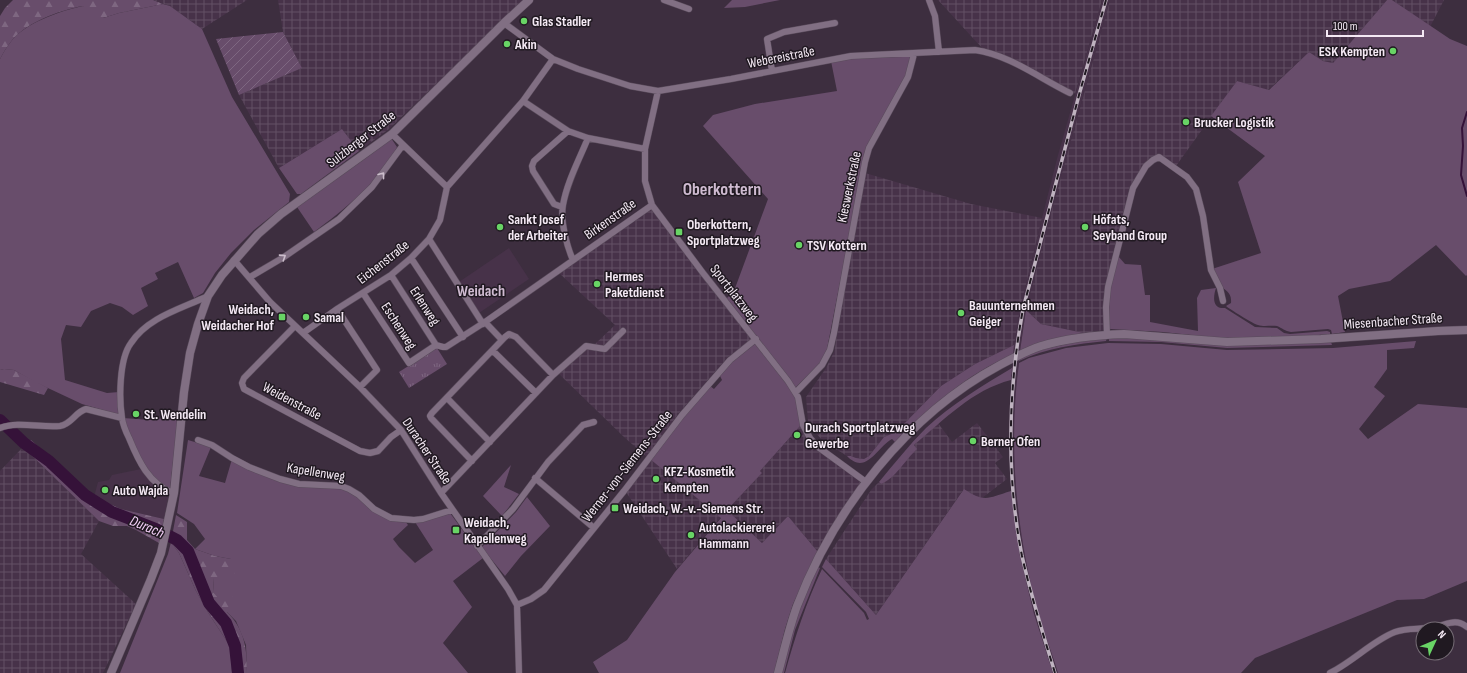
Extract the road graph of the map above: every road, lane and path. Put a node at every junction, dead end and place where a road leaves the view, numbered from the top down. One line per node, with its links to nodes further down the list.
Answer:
1 (529, 0): 5 (street, Sulzberger Straße)
2 (664, 0): 4 (street)
3 (929, 0): 7 (street)
4 (689, 9)
5 (504, 23): 9 (street, Webereistraße); 15 (street, Sulzberger Straße)
6 (835, 23): 10 (street)
7 (939, 52): 8 (street, Webereistraße); 12 (street, Webereistraße)
8 (914, 54): 10 (street, Webereistraße); 46 (street, Kieswerkstraße)
9 (553, 59): 11 (street, Webereistraße); 13 (street, Eichenstraße)
10 (772, 71): 11 (street, Webereistraße)
11 (658, 91): 18 (street, Sportplatzweg)
12 (1070, 93)
13 (523, 101): 14 (street); 19 (street, Eichenstraße)
14 (568, 131): 16 (street); 21 (street)
15 (392, 134): 17 (street); 24 (street, Sulzberger Straße)
16 (588, 138): 18 (street); 21 (street)
17 (404, 145): 19 (street); 27 (street, one-way to 17)
18 (645, 149): 20 (street, Sportplatzweg)
19 (447, 187): 22 (street, Eichenstraße)
20 (652, 205): 25 (street, Birkenstraße); 39 (street, Sportplatzweg)
21 (562, 207): 25 (street)
22 (429, 238): 23 (street, Eichenstraße); 32 (street)
23 (411, 258): 26 (street, Eichenstraße); 38 (street)
24 (234, 260): 27 (street, Duracher Straße); 29 (street, Sulzberger Straße)
25 (573, 260): 32 (street, Birkenstraße)
26 (391, 275): 28 (street, Eichenstraße); 41 (street, Erlenweg)
27 (250, 277): 33 (street, Duracher Straße)
28 (364, 293): 31 (street, Eichenstraße); 41 (street, Eschenweg)
29 (208, 296): 49 (street); 58 (street, Sulzberger Straße)
30 (1223, 301): 37 (street)
31 (337, 309): 36 (street, Eichenstraße); 45 (street)
32 (484, 323): 38 (street, Birkenstraße); 40 (street)
33 (295, 326): 36 (street, Duracher Straße); 52 (street, Weidenstraße)
34 (1467, 330): 37 (street, Miesenbacher Straße)
35 (623, 331): 44 (street)
36 (303, 333): 45 (street, Duracher Straße)
37 (1107, 335): 57 (street, Miesenbacher Straße)
38 (463, 337): 42 (street, Birkenstraße)
39 (756, 339): 46 (street, Sportplatzweg); 61 (street, Werner-von-Siemens-Straße)
40 (502, 340): 43 (street); 44 (street)
41 (436, 345): 42 (street, Erlenweg)
42 (443, 348)
43 (493, 350): 47 (street); 48 (street)
44 (553, 375): 47 (street)
45 (360, 387): 52 (street, Duracher Straße)
46 (796, 392): 57 (street, Sportplatzweg)
47 (536, 393): 54 (street)
48 (447, 398): 54 (street); 55 (street)
49 (122, 418): 51 (street); 58 (street)
50 (594, 422): 56 (street)
51 (1, 427)
52 (401, 430): 59 (street, Duracher Straße)
53 (198, 440): 60 (street, Kapellenweg)
54 (490, 442): 55 (street)
55 (472, 461): 59 (street)
56 (535, 478): 61 (street); 62 (street)
57 (866, 482): 67 (street, Miesenbacher Straße)
58 (174, 493): 65 (street, Sulzberger Straße)
59 (441, 493): 60 (street, Duracher Straße)
60 (452, 510): 62 (street, Duracher Straße)
61 (594, 528): 63 (street, Werner-von-Siemens-Straße)
62 (477, 546): 63 (street, Duracher Straße)
63 (516, 605): 66 (street, Duracher Straße)
64 (1467, 627): 68 (street)
65 (111, 673)
66 (519, 673)
67 (778, 673)
68 (1330, 673)

